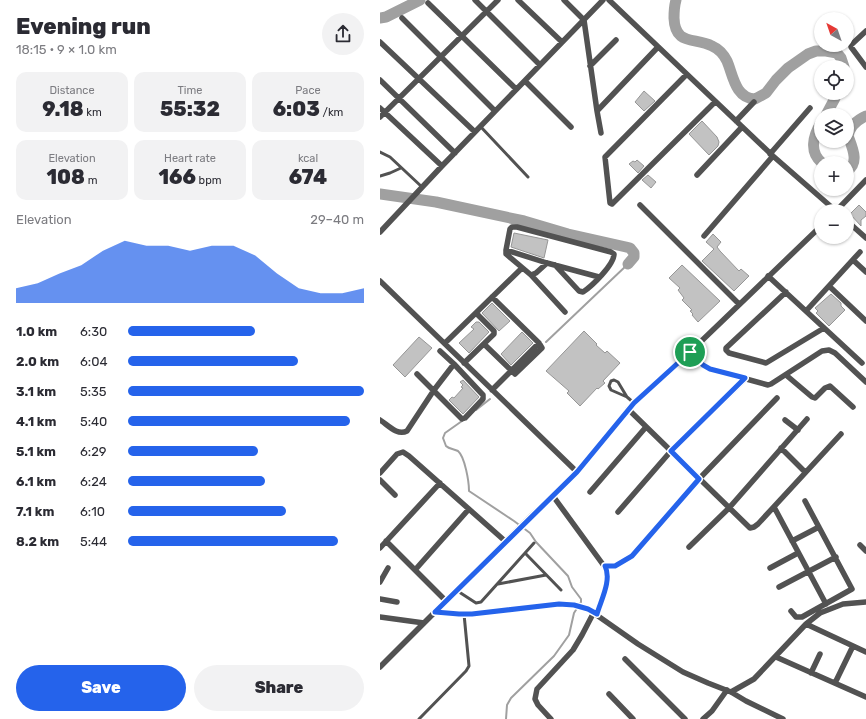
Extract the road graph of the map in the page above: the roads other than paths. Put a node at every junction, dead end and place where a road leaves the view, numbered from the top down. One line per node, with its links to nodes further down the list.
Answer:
1 (475, 0): 8 (street)
2 (498, 0): 8 (street)
3 (518, 0): 15 (street)
4 (564, 0): 10 (street)
5 (603, 0): 10 (street)
6 (609, 0): 16 (street)
7 (428, 2): 12 (street)
8 (487, 12): 12 (street); 18 (street)
9 (402, 18): 17 (street)
10 (584, 20): 15 (street); 19 (street)
11 (866, 31): 20 (street)
12 (462, 36): 17 (street); 25 (street)
13 (616, 40): 19 (street)
14 (380, 42): 22 (street)
15 (562, 42): 18 (street)
16 (658, 47): 21 (street); 31 (street)
17 (441, 58): 22 (street); 32 (street)
18 (540, 65): 24 (street)
19 (590, 66): 31 (street)
20 (866, 67)
21 (686, 74): 27 (street); 27 (street)
22 (420, 79): 26 (street); 39 (street)
23 (380, 80): 26 (street)
24 (524, 81): 25 (street); 37 (street)
25 (516, 89): 32 (street)
26 (399, 99): 33 (street); 42 (street)
27 (715, 102): 35 (street)
28 (754, 102): 35 (street)
29 (380, 108): 33 (street)
30 (810, 108): 43 (street)
31 (597, 110): 40 (street)
32 (495, 111): 36 (street)
33 (385, 113): 34 (street); 44 (street)
34 (380, 118)
35 (736, 121): 38 (street)
36 (480, 126): 39 (street); 48 (lane)
37 (572, 127)
38 (742, 127): 43 (street); 46 (street)
39 (475, 132): 42 (street)
40 (601, 133)
41 (380, 152): 45 (lane)
42 (455, 153): 44 (street)
43 (772, 155): 52 (street); 57 (street)
44 (442, 166): 50 (street)
45 (401, 168): 47 (lane); 50 (lane)
46 (697, 175)
47 (380, 176)
48 (528, 177)
49 (866, 180): 53 (street)
50 (420, 189): 55 (street)
51 (640, 204): 73 (street)
52 (828, 204)
53 (843, 204)
54 (854, 227): 58 (street)
55 (380, 232)
56 (814, 233): 67 (street)
57 (704, 236)
58 (866, 238)
59 (506, 250): 62 (street); 64 (street); 68 (street)
60 (860, 252): 61 (street)
61 (853, 260): 65 (street); 70 (street)
62 (547, 263): 63 (street); 66 (street)
63 (555, 266): 68 (street); 68 (street)
64 (522, 268): 66 (street); 72 (street)
65 (866, 272)
66 (531, 275): 75 (street)
67 (768, 276): 71 (street); 73 (street)
68 (599, 277)
69 (380, 281): 79 (street)
70 (829, 286): 74 (street); 77 (street)
71 (786, 292): 74 (street); 78 (street)
72 (492, 297): 76 (street); 87 (street)
73 (738, 304): 82 (street)
74 (806, 311): 78 (street)
75 (565, 312)
76 (476, 313): 79 (street); 80 (street)
77 (866, 321)
78 (824, 328): 84 (street)
79 (445, 343): 83 (street)
80 (484, 344): 83 (street); 87 (street)
81 (440, 351): 85 (street)
82 (690, 352): 91 (street); 97 (street)
83 (464, 363): 86 (street)
84 (862, 363)
85 (454, 364): 89 (street); 93 (street)
86 (469, 367): 89 (street); 94 (street)
87 (511, 371): 94 (street)
88 (417, 374): 93 (street)
89 (463, 374): 93 (street)
90 (786, 375): 91 (street); 92 (street); 98 (street)
91 (745, 378): 107 (street)
92 (866, 382)
93 (434, 390): 101 (street)
94 (492, 390): 109 (street)
95 (627, 397): 95 (lane); 97 (lane)
96 (777, 398): 111 (street)
97 (634, 403): 99 (street)
98 (853, 408)
99 (628, 410): 103 (street); 109 (street)
100 (807, 419): 104 (street)
101 (380, 420)
102 (784, 420): 104 (street)
103 (646, 427): 107 (street); 114 (street)
104 (798, 430): 106 (street)
105 (841, 434): 110 (street)
106 (781, 448): 110 (street); 119 (street)
107 (671, 451): 111 (street); 121 (street)
108 (380, 472): 113 (street)
109 (577, 472): 116 (street)
110 (805, 472): 118 (street)
111 (699, 479): 119 (street); 134 (street)
112 (380, 480): 115 (street)
113 (440, 483): 120 (street); 125 (street)
114 (590, 492)
115 (395, 495)
116 (553, 496): 123 (street); 134 (street)
117 (805, 501): 122 (street)
118 (774, 506): 119 (street); 124 (street)
119 (729, 508): 128 (street)
120 (469, 509): 123 (street); 137 (street)
121 (618, 512)
122 (819, 527): 124 (street); 133 (street)
123 (505, 541): 143 (street)
124 (792, 541): 131 (street)
125 (386, 542): 129 (street); 137 (street)
126 (534, 543): 132 (lane)
127 (860, 545): 130 (street)
128 (689, 546)
129 (380, 548)
130 (866, 551)
131 (798, 553): 136 (street); 138 (street)
132 (526, 554): 139 (lane); 141 (lane)
133 (836, 557): 138 (street); 149 (street)
134 (605, 566): 152 (street)
135 (388, 568): 140 (street)
136 (770, 568)
137 (415, 570): 146 (street)
138 (808, 572): 142 (street); 149 (street)
139 (546, 575): 141 (lane); 144 (lane)
140 (380, 582)
141 (498, 584): 143 (lane)
142 (779, 586)
143 (456, 590): 146 (street)
144 (561, 590)
145 (380, 599): 147 (street)
146 (446, 601): 151 (street)
147 (397, 602)
148 (866, 602): 156 (street)
149 (826, 604): 150 (street)
150 (791, 611)
151 (435, 612): 153 (street); 155 (street)
152 (595, 613): 153 (street); 165 (street); 169 (street)
153 (464, 614): 168 (lane)
154 (380, 617): 155 (street)
155 (424, 623): 162 (street)
156 (806, 624): 157 (street); 160 (street)
157 (853, 646): 158 (street); 164 (street)
158 (866, 652)
159 (820, 654): 163 (street)
160 (776, 657): 163 (street); 165 (street)
161 (626, 659): 171 (street)
162 (380, 666)
163 (811, 673): 164 (street)
164 (835, 683): 167 (street)
165 (729, 691): 172 (street); 173 (street)
166 (609, 694): 170 (street)
167 (866, 697)
168 (419, 719)
169 (551, 719)
170 (633, 719)
171 (685, 719)
172 (703, 719)
173 (783, 719)

